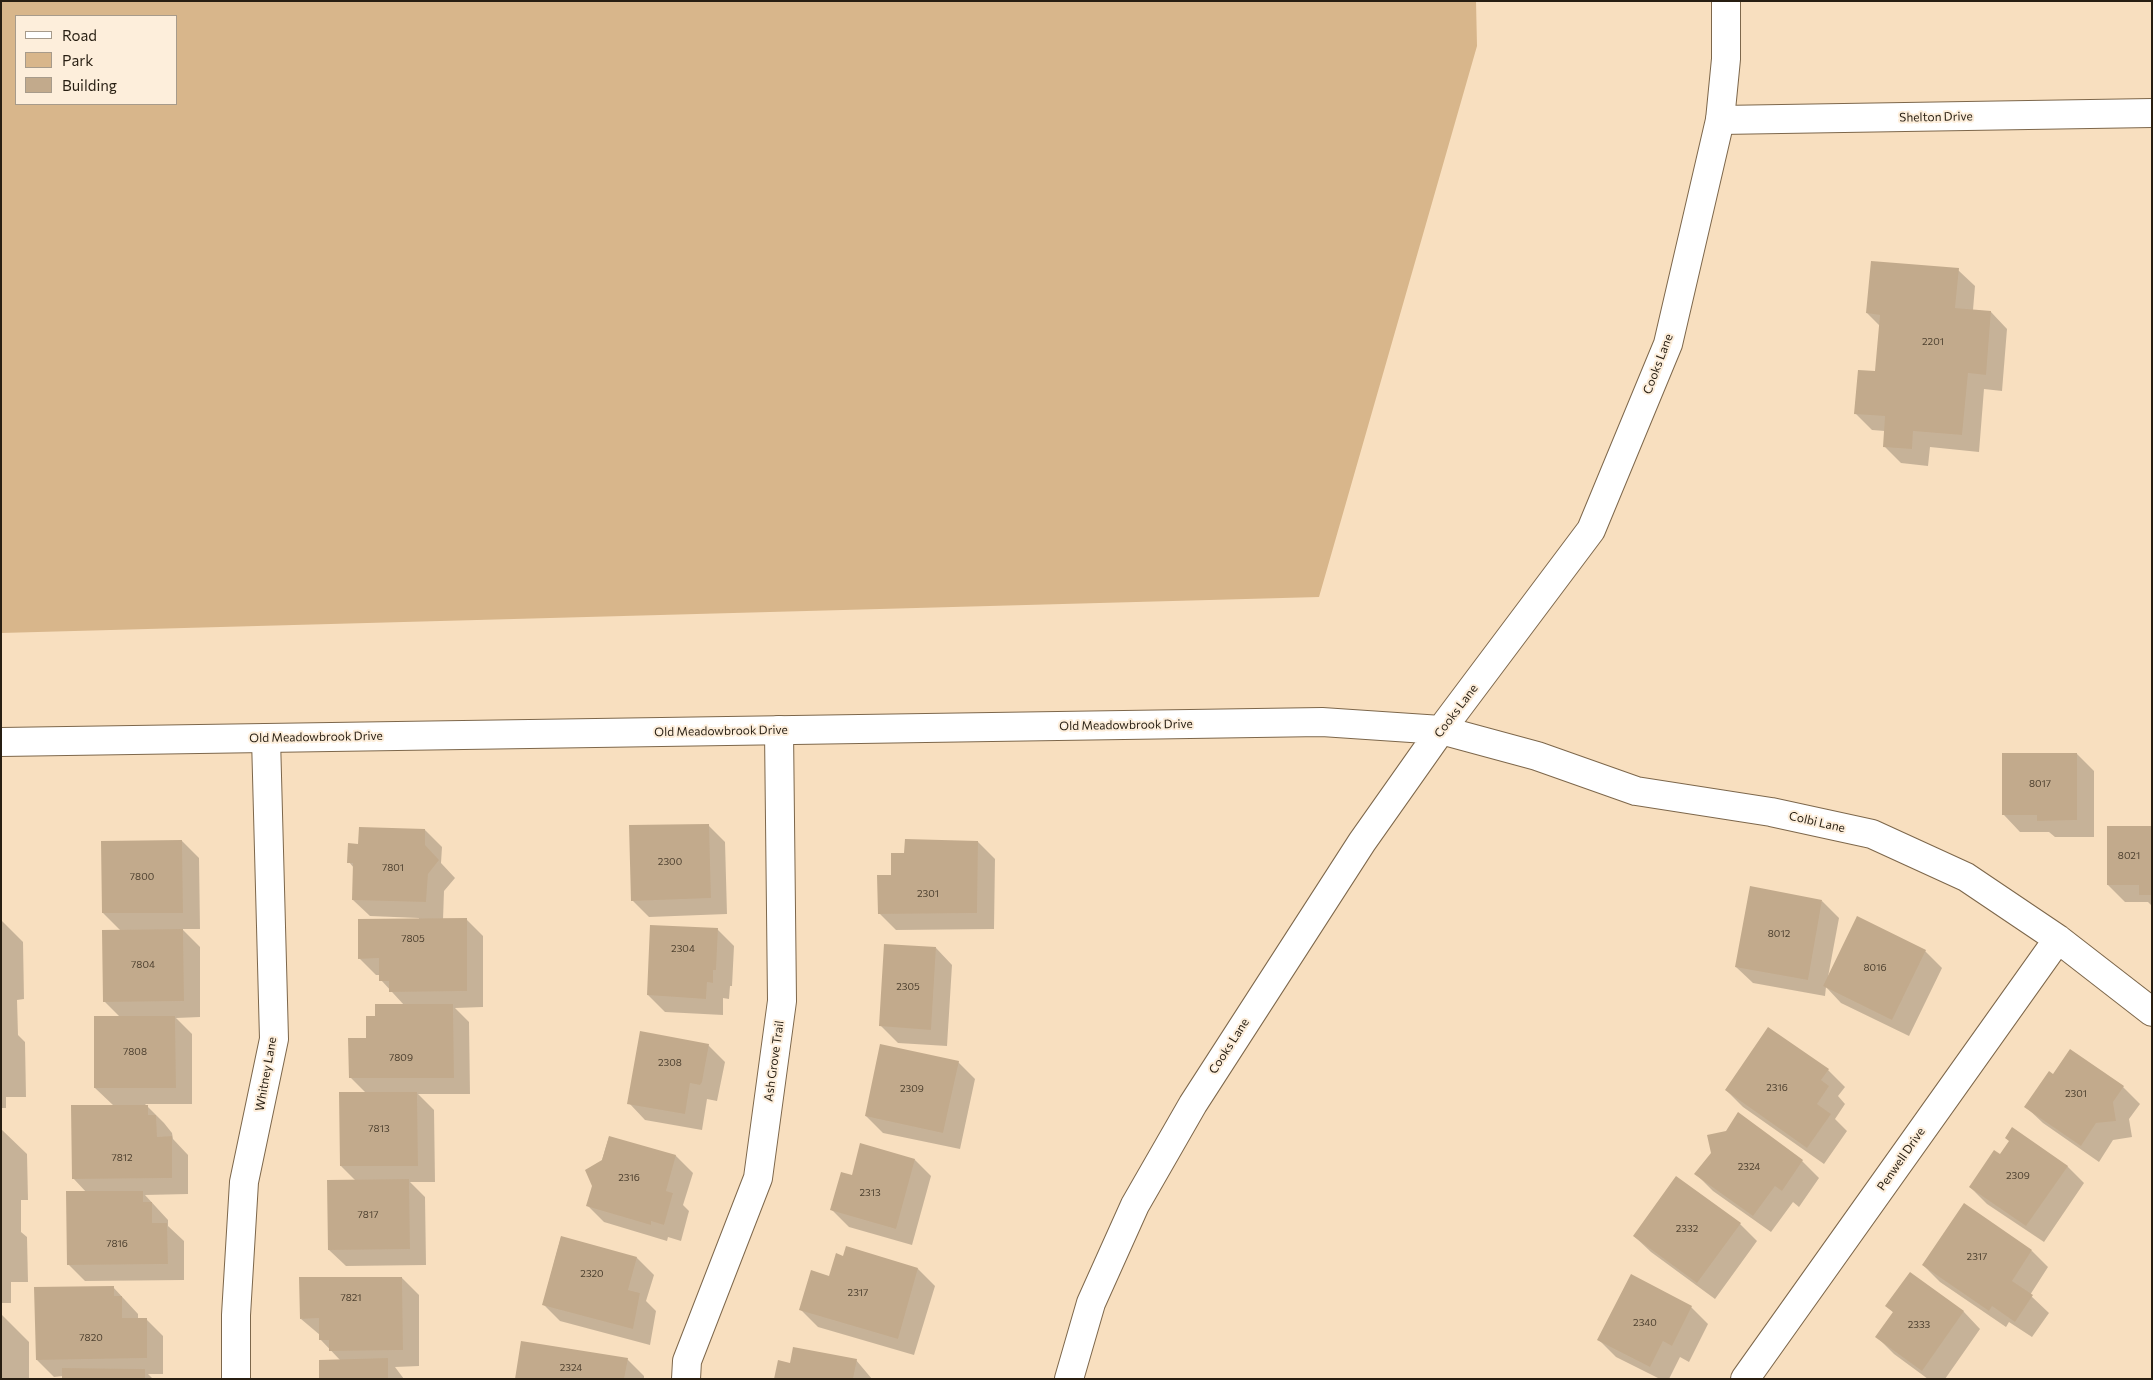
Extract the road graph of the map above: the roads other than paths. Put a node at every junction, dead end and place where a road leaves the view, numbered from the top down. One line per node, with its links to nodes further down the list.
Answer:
1 (1726, 1): 3 (street, Cooks Lane)
2 (2152, 112): 3 (street, Shelton Drive)
3 (1720, 120): 5 (street, Cooks Lane)
4 (779, 730): 5 (street, Old Meadowbrook Drive); 6 (street, Old Meadowbrook Drive); 11 (street, Ash Grove Trail)
5 (1441, 730): 8 (street, Colbi Lane); 12 (street, Cooks Lane)
6 (266, 738): 7 (street, Old Meadowbrook Drive); 10 (street, Whitney Lane)
7 (1, 742)
8 (2058, 939): 9 (street, Colbi Lane); 13 (street, Penwell Drive)
9 (2152, 1012)
10 (236, 1379)
11 (686, 1379)
12 (1069, 1379)
13 (1745, 1379)

